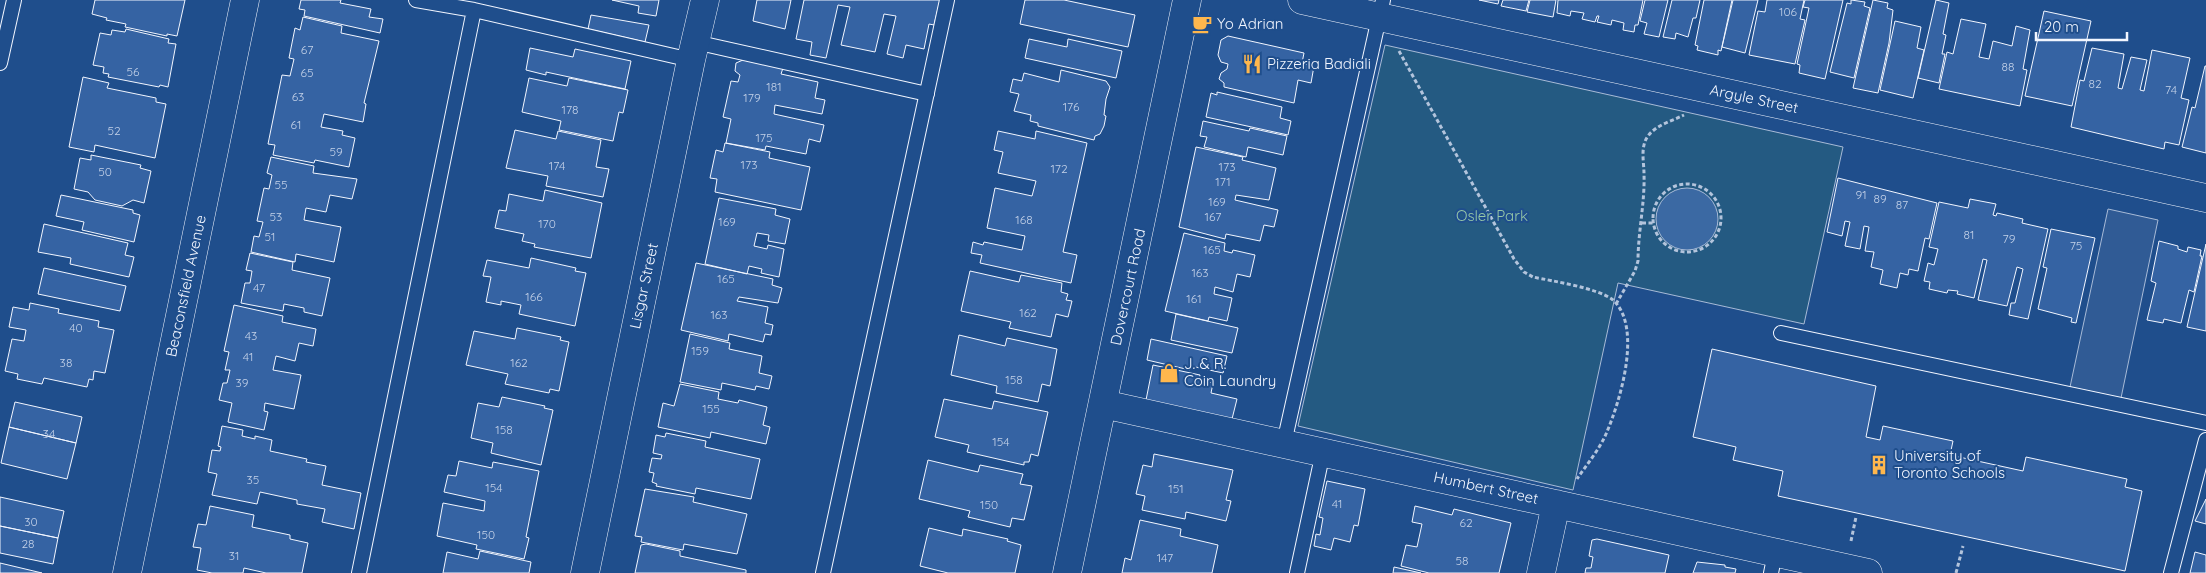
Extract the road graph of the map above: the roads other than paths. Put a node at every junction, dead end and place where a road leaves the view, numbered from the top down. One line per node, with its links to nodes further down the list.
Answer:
1 (14, 0): 11 (lane)
2 (245, 0): 22 (street, Beaconsfield Avenue)
3 (416, 0): 9 (lane)
4 (705, 0): 10 (street, Lisgar Street)
5 (947, 0): 12 (lane)
6 (1187, 0): 15 (street, Dovercourt Road)
7 (1302, 0): 8 (street, Argyle Street)
8 (1381, 9): 13 (street, Argyle Street); 18 (lane)
9 (474, 10): 10 (lane); 23 (lane)
10 (693, 51): 12 (lane); 24 (street, Lisgar Street)
11 (0, 63)
12 (927, 94): 25 (lane)
13 (2206, 198)
14 (1781, 333): 16 (lane)
15 (1103, 404): 18 (street, Humbert Street); 26 (street, Dovercourt Road)
16 (2206, 424)
17 (2206, 440): 30 (lane)
18 (1284, 444): 19 (street, Humbert Street)
19 (1323, 452): 20 (street, Humbert Street); 27 (lane)
20 (1556, 504): 21 (street, Humbert Street); 28 (street)
21 (1773, 563): 29 (street, Humbert Street)
22 (127, 573)
23 (359, 573)
24 (585, 573)
25 (823, 573)
26 (1067, 573)
27 (1297, 573)
28 (1540, 573)
29 (1868, 573)
30 (2171, 573)

